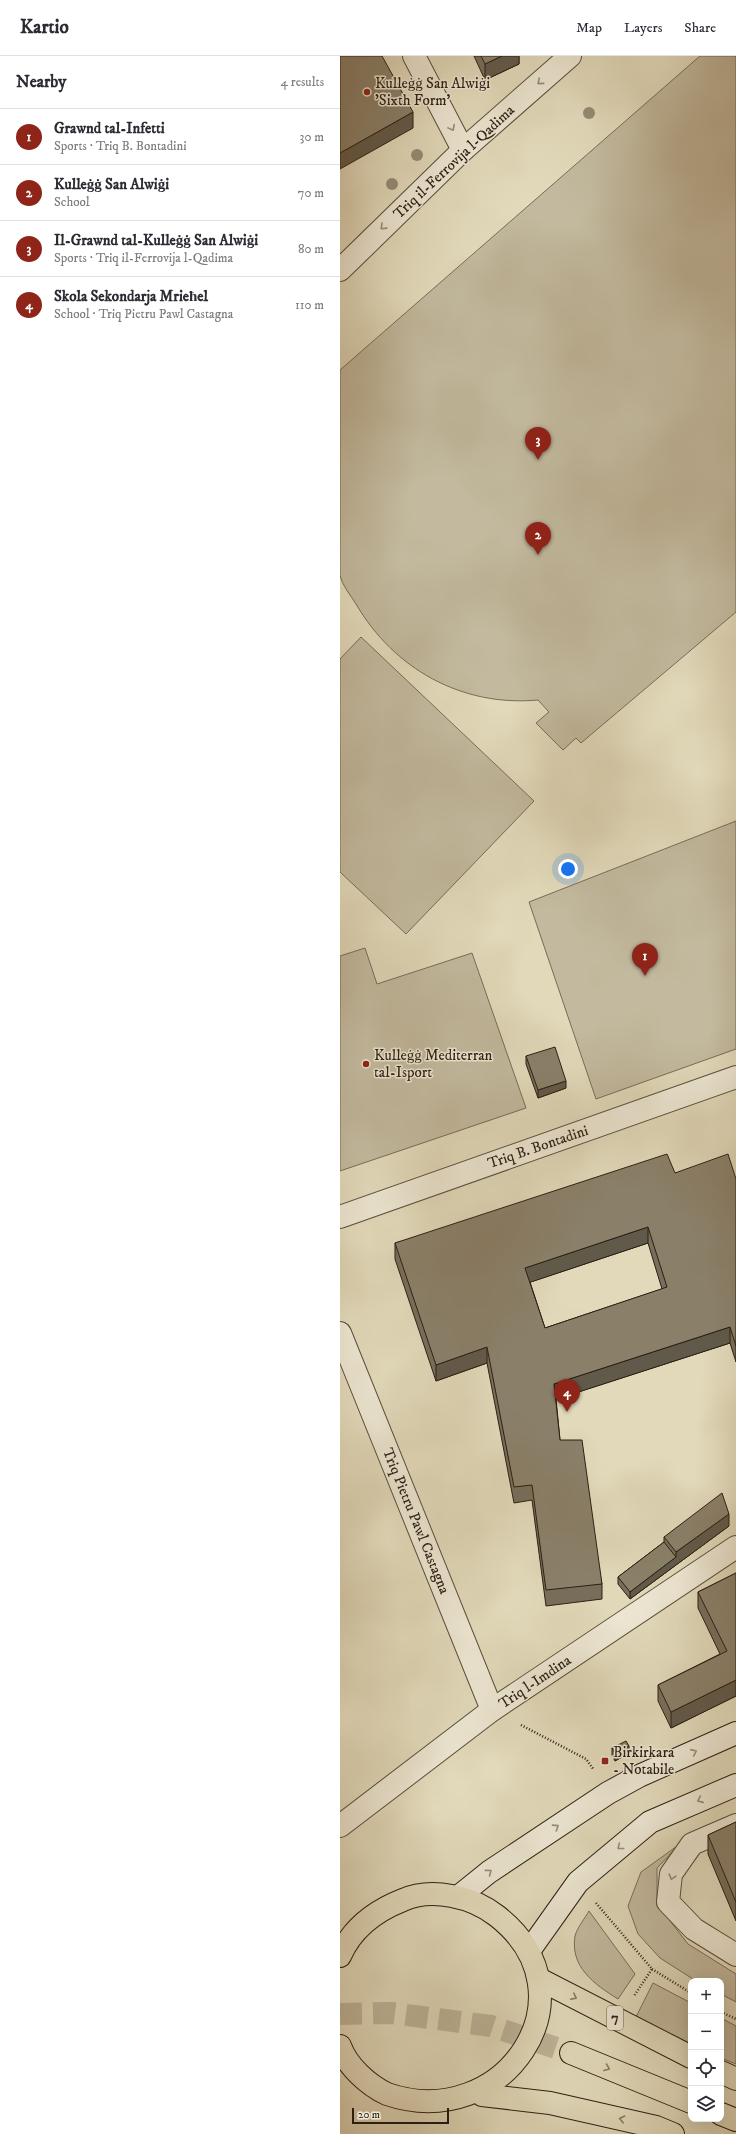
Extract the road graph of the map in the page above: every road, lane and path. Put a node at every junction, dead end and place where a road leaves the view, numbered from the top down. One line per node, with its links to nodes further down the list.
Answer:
1 (414, 56): 3 (street, one-way to 3)
2 (570, 56): 3 (street, Triq il-Ferrovija l-Qadima, one-way to 3)
3 (463, 150): 4 (street, Triq il-Ferrovija l-Qadima, one-way to 4)
4 (340, 270)
5 (736, 1077): 6 (street, Triq B. Bontadini)
6 (340, 1217)
7 (340, 1333): 9 (street, Triq Pietru Pawl Castagna)
8 (736, 1547): 9 (street, Triq l-Imdina)
9 (492, 1710): 13 (street, Triq l-Imdina)
10 (736, 1733): 15 (street, one-way to 10)
11 (736, 1785): 14 (street, one-way to 14)
12 (736, 1825): 18 (street, one-way to 18)
13 (340, 1826)
14 (578, 1882): 17 (street); 19 (path)
15 (458, 1897): 16 (highway); 17 (highway)
16 (346, 1942)
17 (529, 1951): 20 (highway)
18 (736, 1955)
19 (652, 1969): 21 (path); 24 (path)
20 (539, 1979): 24 (highway, 7, one-way to 24); 30 (highway)
21 (688, 1991)
22 (724, 2013): 23 (path)
23 (736, 2019)
24 (619, 2020): 27 (highway, 7)
25 (341, 2050): 30 (highway)
26 (571, 2053): 31 (highway, one-way to 31)
27 (688, 2055)
28 (724, 2073): 29 (highway)
29 (736, 2079)
30 (482, 2095): 34 (highway, one-way to 30)
31 (688, 2101)
32 (724, 2115): 33 (highway)
33 (736, 2120)
34 (673, 2134)

